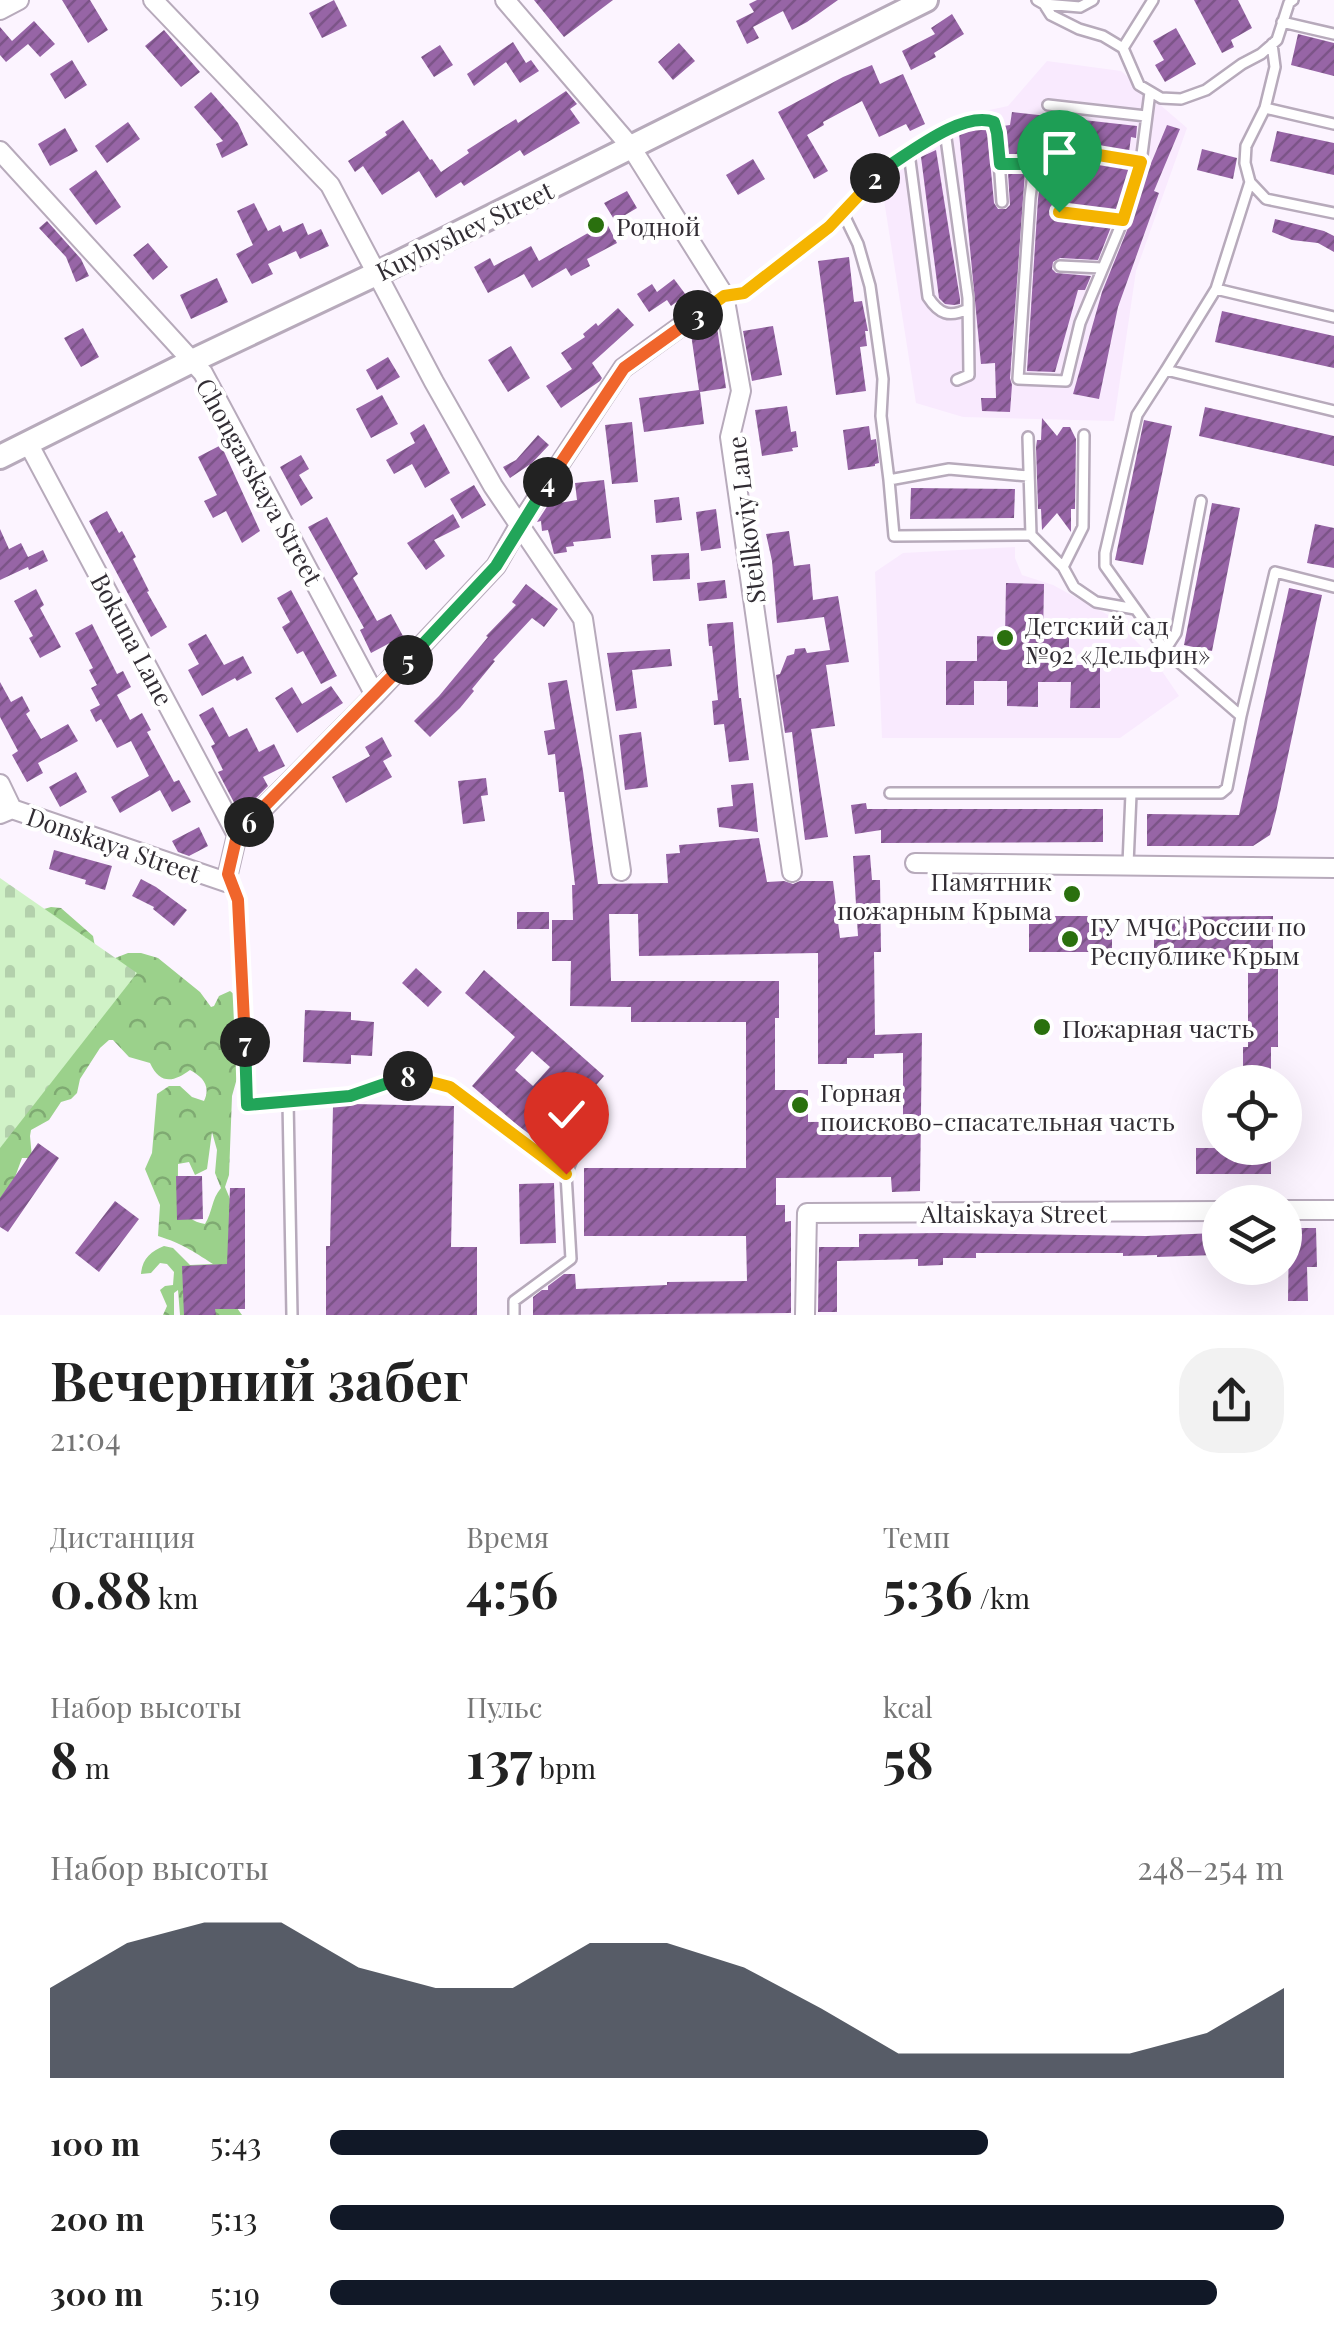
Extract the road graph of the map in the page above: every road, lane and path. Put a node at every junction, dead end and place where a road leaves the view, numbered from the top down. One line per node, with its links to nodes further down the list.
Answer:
1 (19, 0): 9 (street)
2 (153, 0): 34 (street)
3 (506, 0): 20 (street, Steilkoviy Lane)
4 (926, 0): 20 (main road, Kuybyshev Street)
5 (1093, 0): 8 (lane)
6 (1153, 0): 13 (lane)
7 (1292, 0): 10 (lane)
8 (1040, 2): 13 (lane)
9 (0, 10)
10 (1282, 22): 11 (lane); 12 (lane)
11 (1334, 34)
12 (1272, 44): 14 (lane); 16 (lane)
13 (1124, 48): 14 (lane)
14 (1150, 92): 17 (lane)
15 (1048, 105): 17 (lane)
16 (1265, 108): 18 (lane); 26 (lane)
17 (1146, 116): 23 (lane)
18 (1334, 124)
19 (945, 132): 22 (lane); 24 (lane); 37 (lane)
20 (631, 147): 34 (main road, Kuybyshev Street); 36 (street, Steilkoviy Lane)
21 (0, 151): 39 (street, Chongarskaya Street)
22 (909, 153): 28 (lane); 37 (lane)
23 (1141, 162): 25 (lane); 31 (lane)
24 (1000, 164): 25 (lane); 27 (lane)
25 (1034, 164): 33 (lane)
26 (1250, 182): 30 (lane); 35 (lane)
27 (1002, 202)
28 (844, 212): 36 (lane); 48 (lane)
29 (1059, 212): 31 (lane)
30 (1334, 213)
31 (1123, 220): 33 (lane)
32 (1060, 266): 33 (lane)
33 (1102, 268)
34 (378, 273): 39 (main road, Kuybyshev Street); 50 (street)
35 (1216, 289): 38 (lane); 40 (lane)
36 (724, 296): 50 (street); 67 (street, Steilkoviy Lane)
37 (968, 310): 41 (lane)
38 (1334, 317)
39 (190, 362): 45 (main road, Kuybyshev Street); 56 (street, Chongarskaya Street)
40 (1166, 370): 42 (lane); 54 (lane)
41 (956, 380)
42 (1334, 411)
43 (1084, 435): 52 (lane)
44 (1028, 437): 47 (lane)
45 (28, 443): 46 (main road, Kuybyshev Street); 62 (street, Bokuna Lane)
46 (0, 457)
47 (1028, 476): 48 (lane); 51 (lane)
48 (890, 480): 51 (lane)
49 (1201, 500): 55 (lane)
50 (520, 524): 56 (street); 66 (street)
51 (1031, 535): 52 (lane)
52 (1062, 567): 54 (lane)
53 (1334, 587): 57 (lane)
54 (1136, 610): 55 (lane)
55 (1165, 650): 57 (lane)
56 (376, 695): 62 (street)
57 (1240, 716): 60 (lane)
58 (0, 784): 61 (street)
59 (890, 793): 60 (lane)
60 (1132, 794): 64 (lane)
61 (6, 812): 68 (street, Donskaya Street)
62 (237, 835): 68 (street, Donskaya Street)
63 (916, 862): 64 (street)
64 (1128, 864): 65 (street)
65 (1334, 868)
66 (620, 872)
67 (792, 872)
68 (228, 874): 69 (lane)
69 (288, 1102): 71 (lane); 75 (lane)
70 (595, 1102): 71 (lane)
71 (566, 1174): 76 (lane)
72 (1302, 1210): 73 (street)
73 (1334, 1210)
74 (1202, 1211): 77 (street, Altaiskaya Street)
75 (292, 1315)
76 (514, 1315)
77 (805, 1315)

